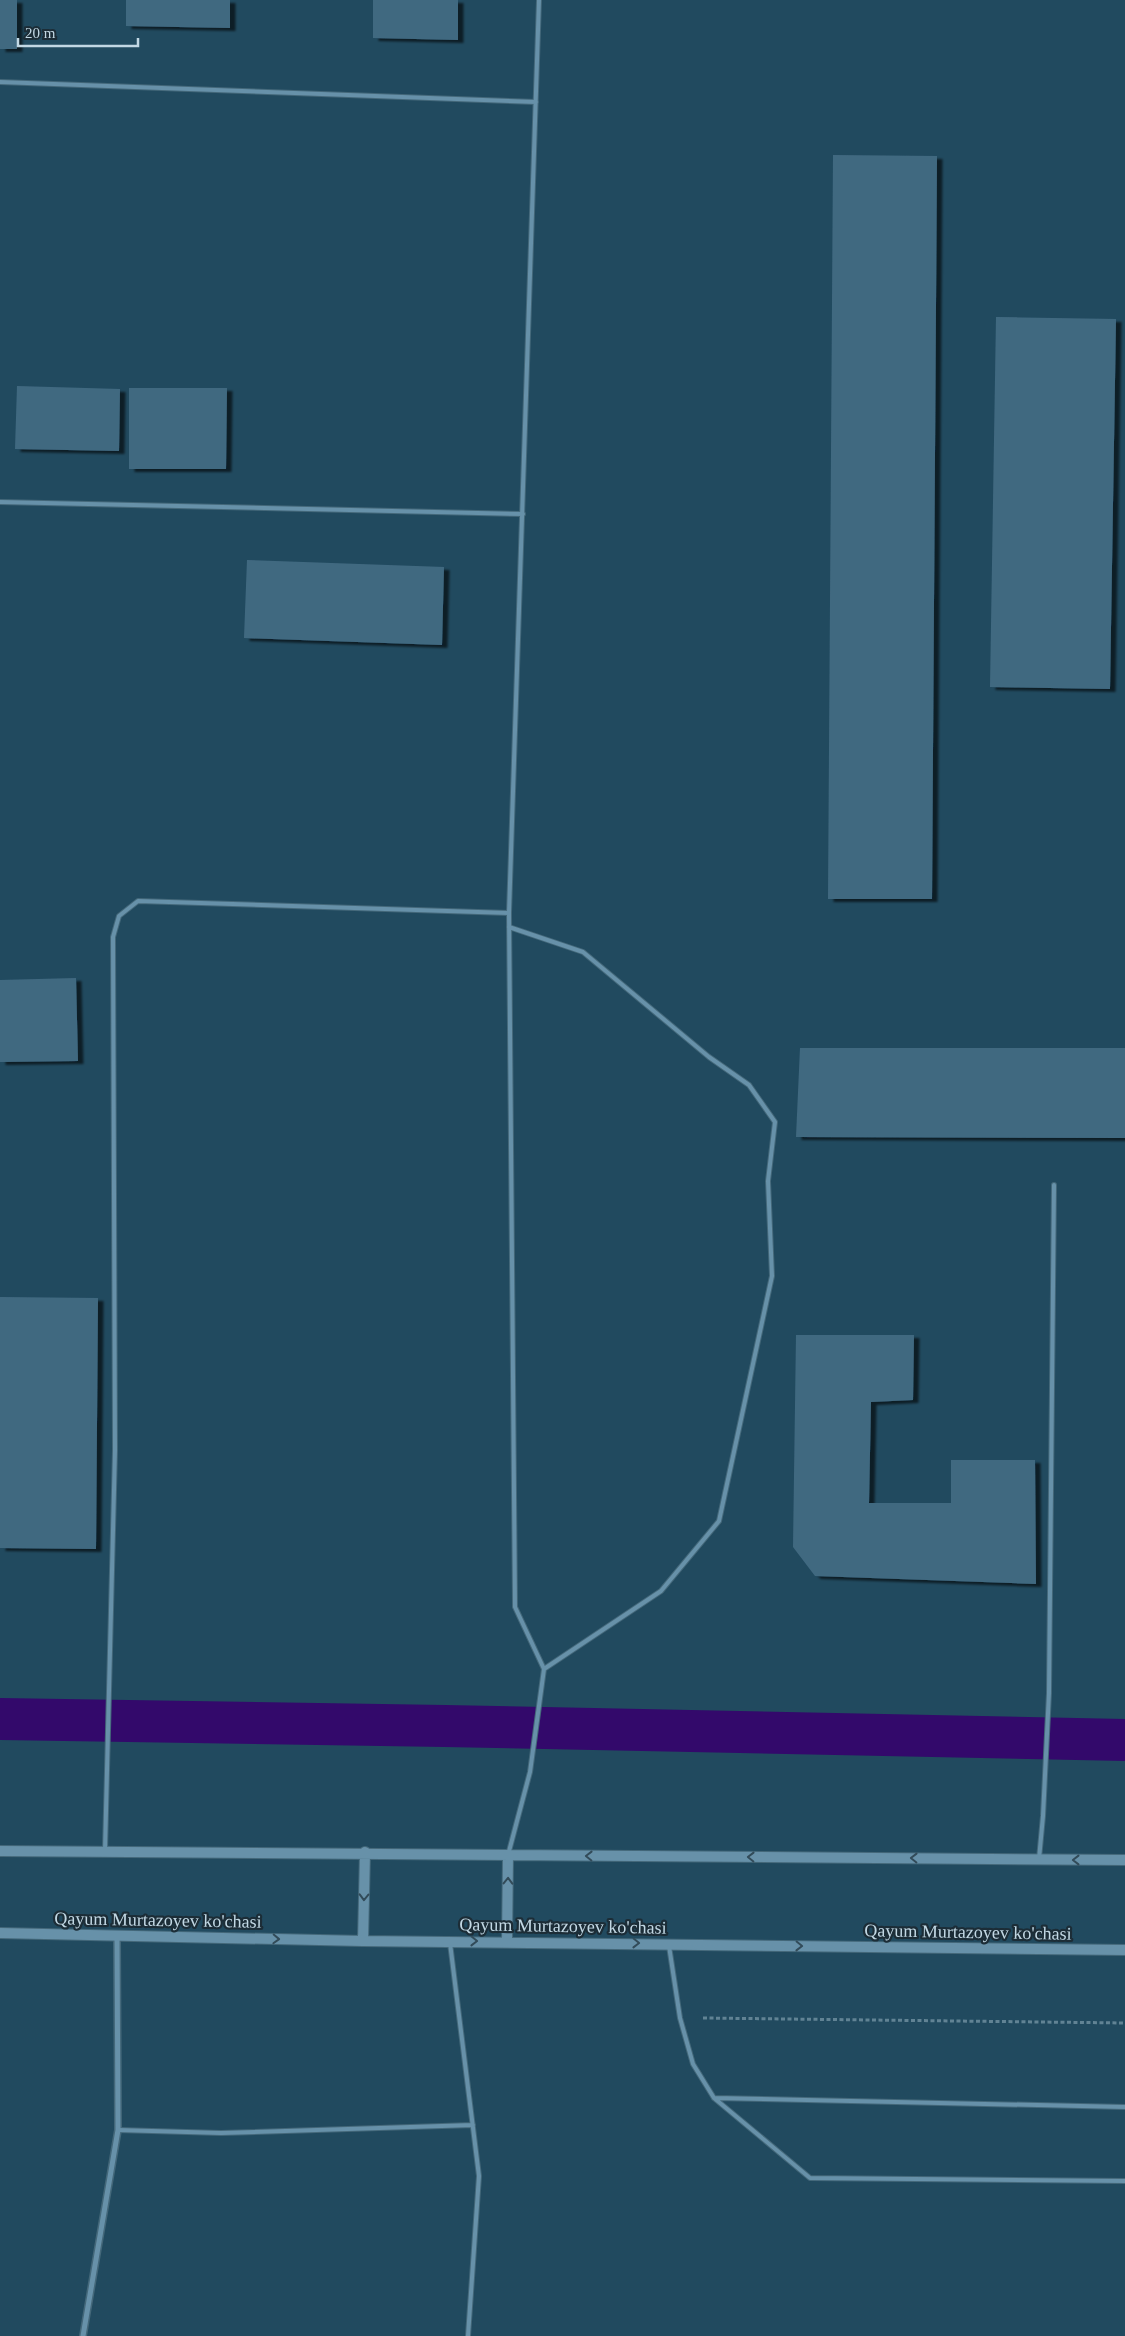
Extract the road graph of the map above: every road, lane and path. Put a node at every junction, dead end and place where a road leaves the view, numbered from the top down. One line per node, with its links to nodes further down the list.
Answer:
1 (539, 0): 3 (lane)
2 (0, 82): 3 (lane)
3 (536, 102): 5 (lane)
4 (0, 502): 5 (lane)
5 (523, 514): 6 (lane)
6 (509, 913): 7 (lane); 12 (lane)
7 (509, 927): 9 (lane); 9 (lane)
8 (1054, 1184): 14 (lane)
9 (544, 1669): 13 (lane)
10 (0, 1851): 12 (street)
11 (365, 1852): 12 (street); 13 (street); 18 (street, one-way to 18)
12 (105, 1853)
13 (508, 1855): 14 (street, one-way to 13); 20 (street, one-way to 13)
14 (1039, 1860): 15 (street, one-way to 14)
15 (1125, 1860)
16 (0, 1933): 17 (street, Qayum Murtazoyev ko'chasi)
17 (117, 1934): 18 (street, Qayum Murtazoyev ko'chasi, one-way to 18); 28 (street)
18 (363, 1941): 19 (street, Qayum Murtazoyev ko'chasi)
19 (450, 1941): 20 (street, Qayum Murtazoyev ko'chasi, one-way to 20); 27 (lane)
20 (507, 1942): 21 (street, Qayum Murtazoyev ko'chasi, one-way to 21)
21 (669, 1944): 22 (street, Qayum Murtazoyev ko'chasi, one-way to 22); 23 (lane)
22 (1125, 1950)
23 (680, 2018): 24 (path); 25 (lane)
24 (1125, 2023)
25 (714, 2098): 26 (lane); 29 (lane)
26 (1125, 2107)
27 (473, 2125): 28 (lane); 31 (lane)
28 (118, 2130): 30 (street)
29 (1125, 2181)
30 (83, 2336)
31 (468, 2336)

